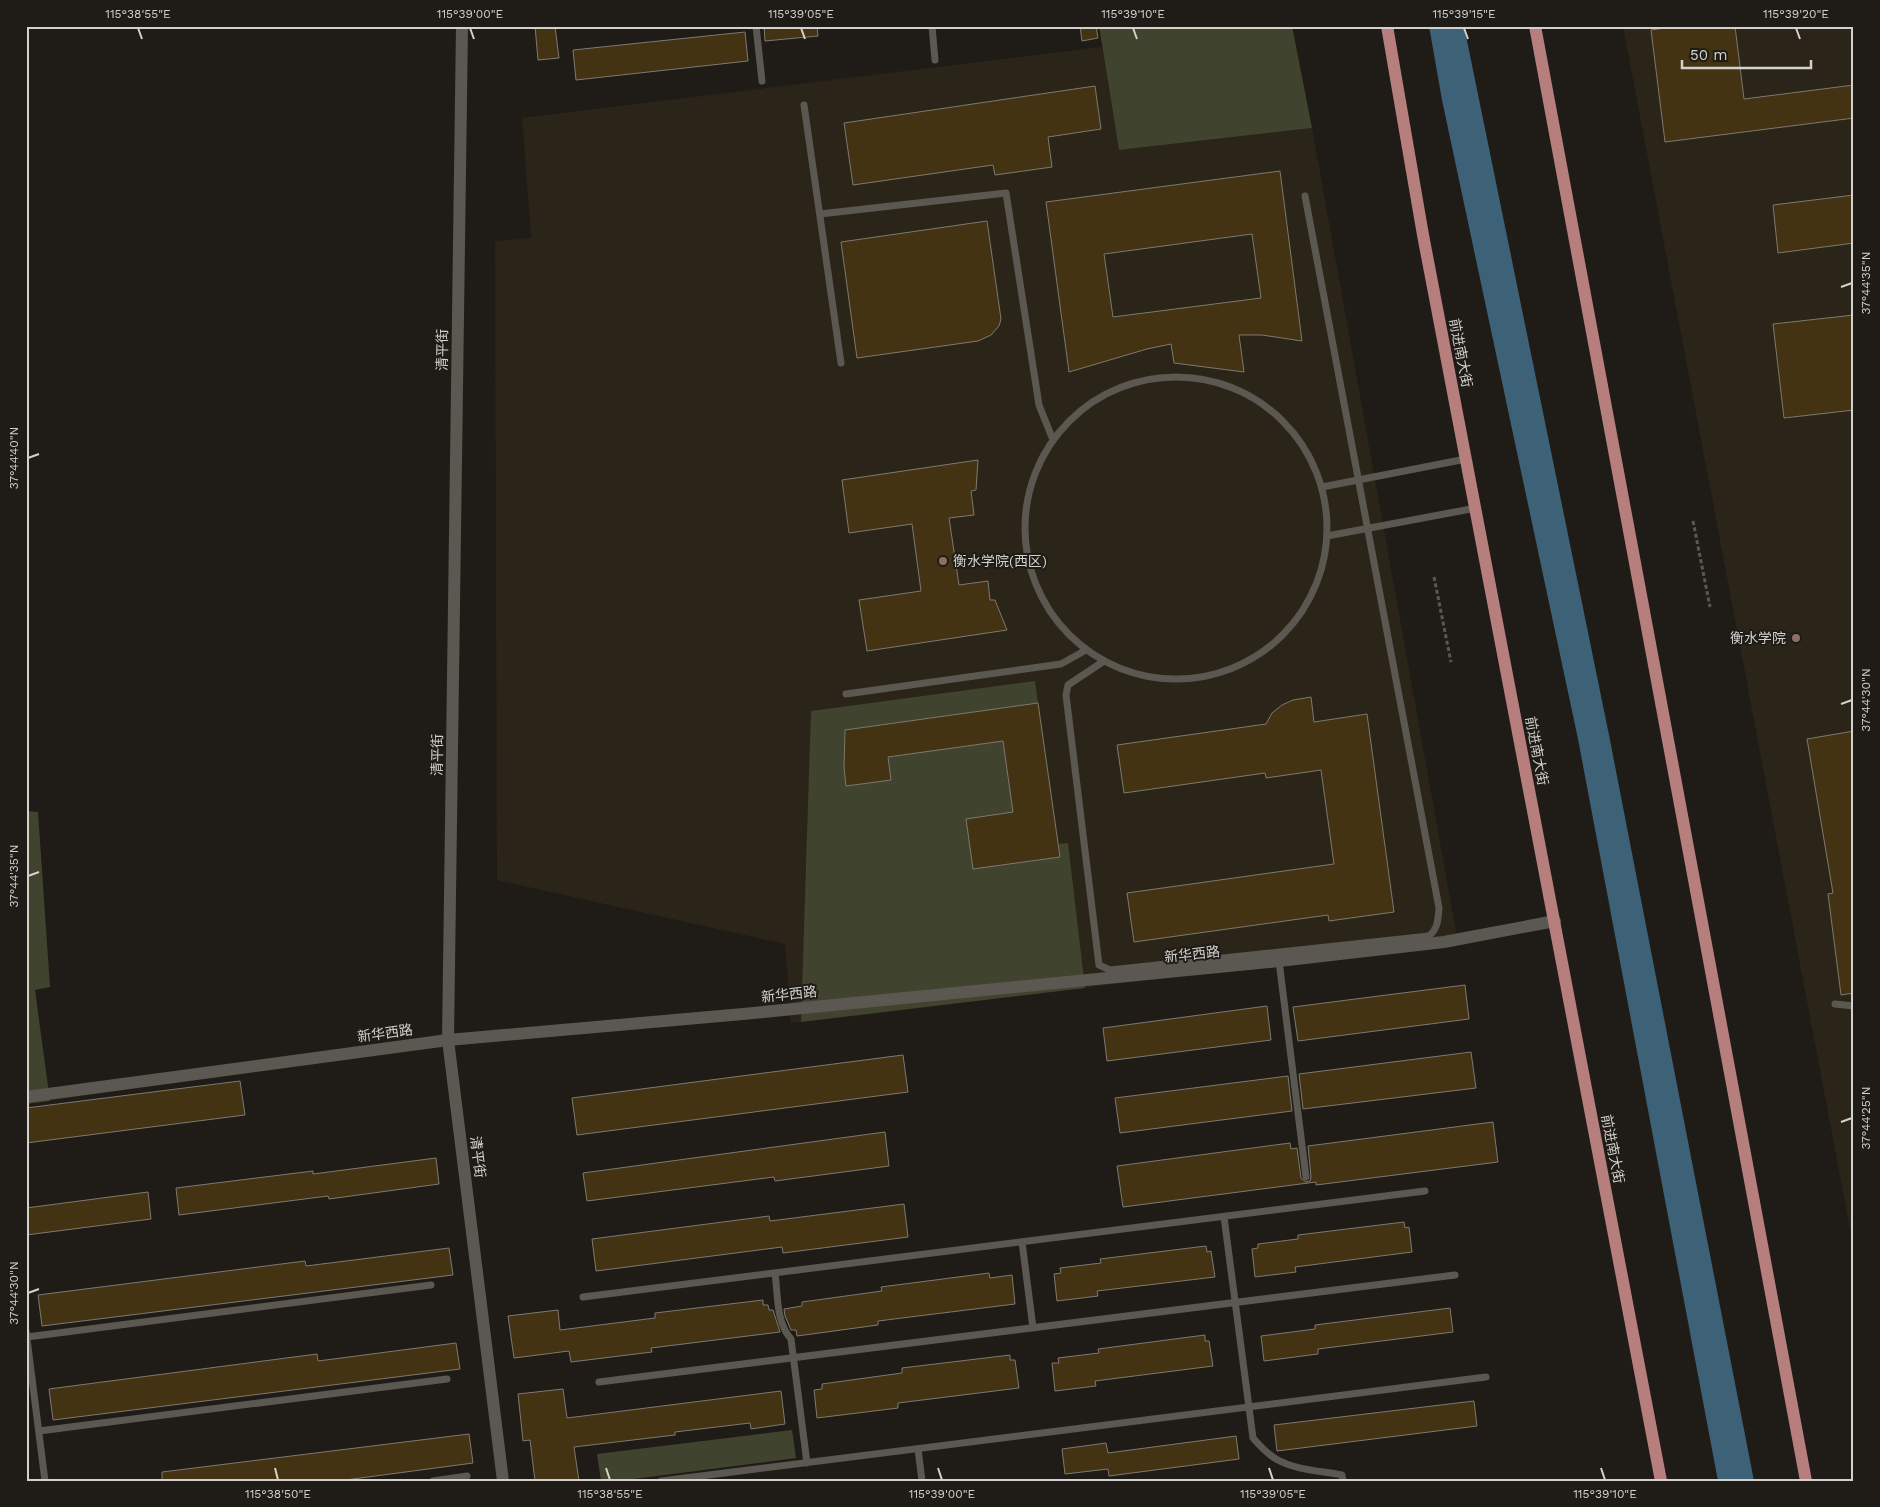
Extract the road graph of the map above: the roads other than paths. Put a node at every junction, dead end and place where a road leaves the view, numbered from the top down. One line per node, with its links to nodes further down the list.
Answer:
1 (462, 26): 26 (street, 清平街)
2 (756, 26): 7 (lane)
3 (932, 26): 6 (lane)
4 (1386, 26): 13 (main road, 前进南大街)
5 (1535, 26): 56 (main road)
6 (935, 60)
7 (762, 81)
8 (804, 104): 10 (lane)
9 (1305, 196): 14 (lane)
10 (820, 214): 11 (lane); 12 (lane)
11 (842, 363)
12 (1053, 440): 15 (lane); 19 (lane)
13 (1466, 459): 14 (lane); 16 (main road, 前进南大街)
14 (1359, 480): 15 (lane); 17 (lane)
15 (1322, 487): 18 (lane)
16 (1476, 508): 17 (lane); 22 (main road, 前进南大街)
17 (1368, 528): 18 (lane); 20 (lane)
18 (1327, 536): 20 (lane)
19 (1086, 650): 20 (lane); 21 (lane)
20 (1104, 661)
21 (846, 694)
22 (1555, 921): 23 (street, 新华西路); 55 (main road, 前进南大街)
23 (1279, 960): 26 (street, 新华西路); 28 (lane)
24 (1835, 1004): 25 (lane)
25 (1854, 1006)
26 (448, 1040): 27 (street, 新华西路); 51 (street, 清平街)
27 (26, 1097)
28 (1306, 1177)
29 (1425, 1192): 30 (lane)
30 (1224, 1217): 31 (lane); 36 (lane)
31 (1022, 1242): 32 (lane); 37 (lane)
32 (775, 1273): 35 (lane); 39 (lane)
33 (1455, 1275): 36 (lane)
34 (431, 1285): 38 (lane)
35 (583, 1297)
36 (1234, 1303): 37 (lane); 44 (lane)
37 (1033, 1328): 39 (lane)
38 (27, 1334): 43 (lane)
39 (794, 1358): 42 (lane); 47 (lane)
40 (1486, 1378): 44 (lane)
41 (447, 1379): 45 (lane)
42 (599, 1382)
43 (30, 1389): 45 (lane)
44 (1248, 1407): 46 (lane); 54 (lane)
45 (39, 1431): 49 (lane)
46 (918, 1449): 47 (lane); 53 (lane)
47 (807, 1463): 52 (lane)
48 (467, 1476): 50 (lane)
49 (45, 1481)
50 (432, 1481)
51 (503, 1481)
52 (661, 1481)
53 (922, 1481)
54 (1343, 1481)
55 (1661, 1481)
56 (1806, 1481)

